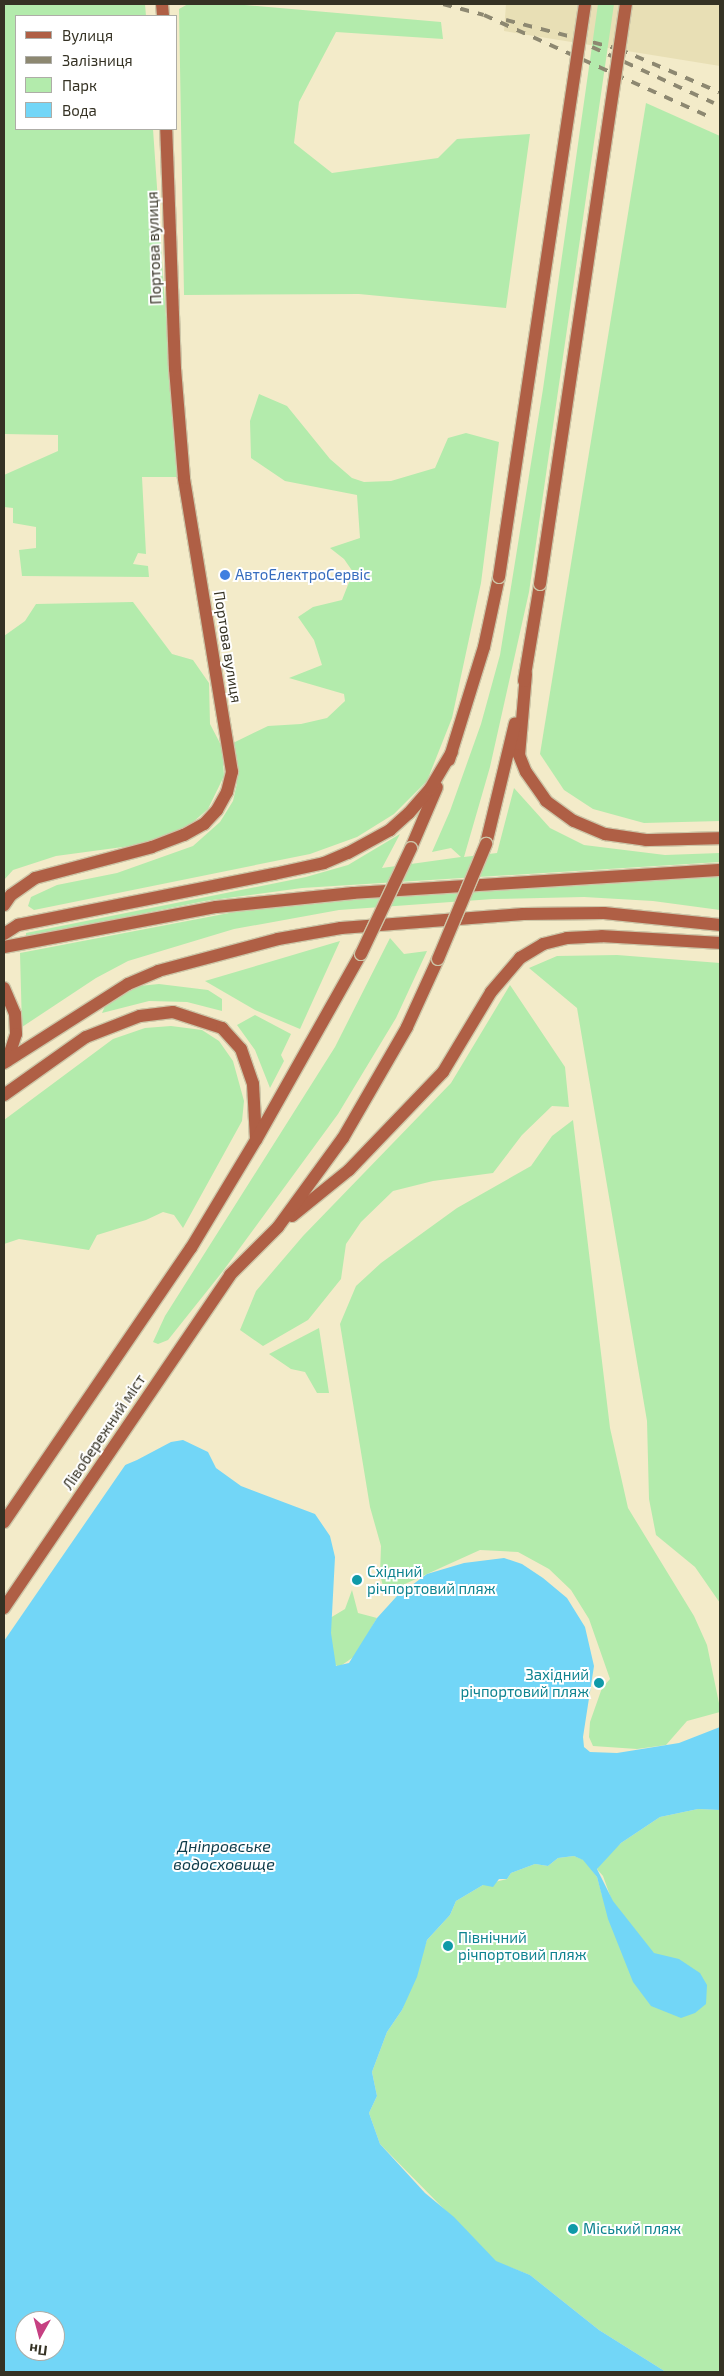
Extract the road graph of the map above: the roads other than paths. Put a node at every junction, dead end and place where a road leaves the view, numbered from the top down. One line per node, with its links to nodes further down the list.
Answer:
1 (585, 4): 5 (main road, bridge)
2 (626, 4): 4 (main road, bridge)
3 (166, 130): 8 (main road, Портова вулиця)
4 (526, 674): 6 (main road); 17 (main road, bridge)
5 (452, 752): 10 (main road); 16 (main road, bridge)
6 (720, 838)
7 (720, 870): 12 (main road)
8 (4, 905)
9 (720, 925): 14 (main road)
10 (4, 934)
11 (720, 943): 17 (main road)
12 (4, 947)
13 (4, 988): 14 (main road)
14 (5, 1062)
15 (4, 1095): 16 (main road)
16 (256, 1140): 18 (main road)
17 (278, 1227): 19 (main road, Лівобережний міст)
18 (4, 1522)
19 (4, 1608)

